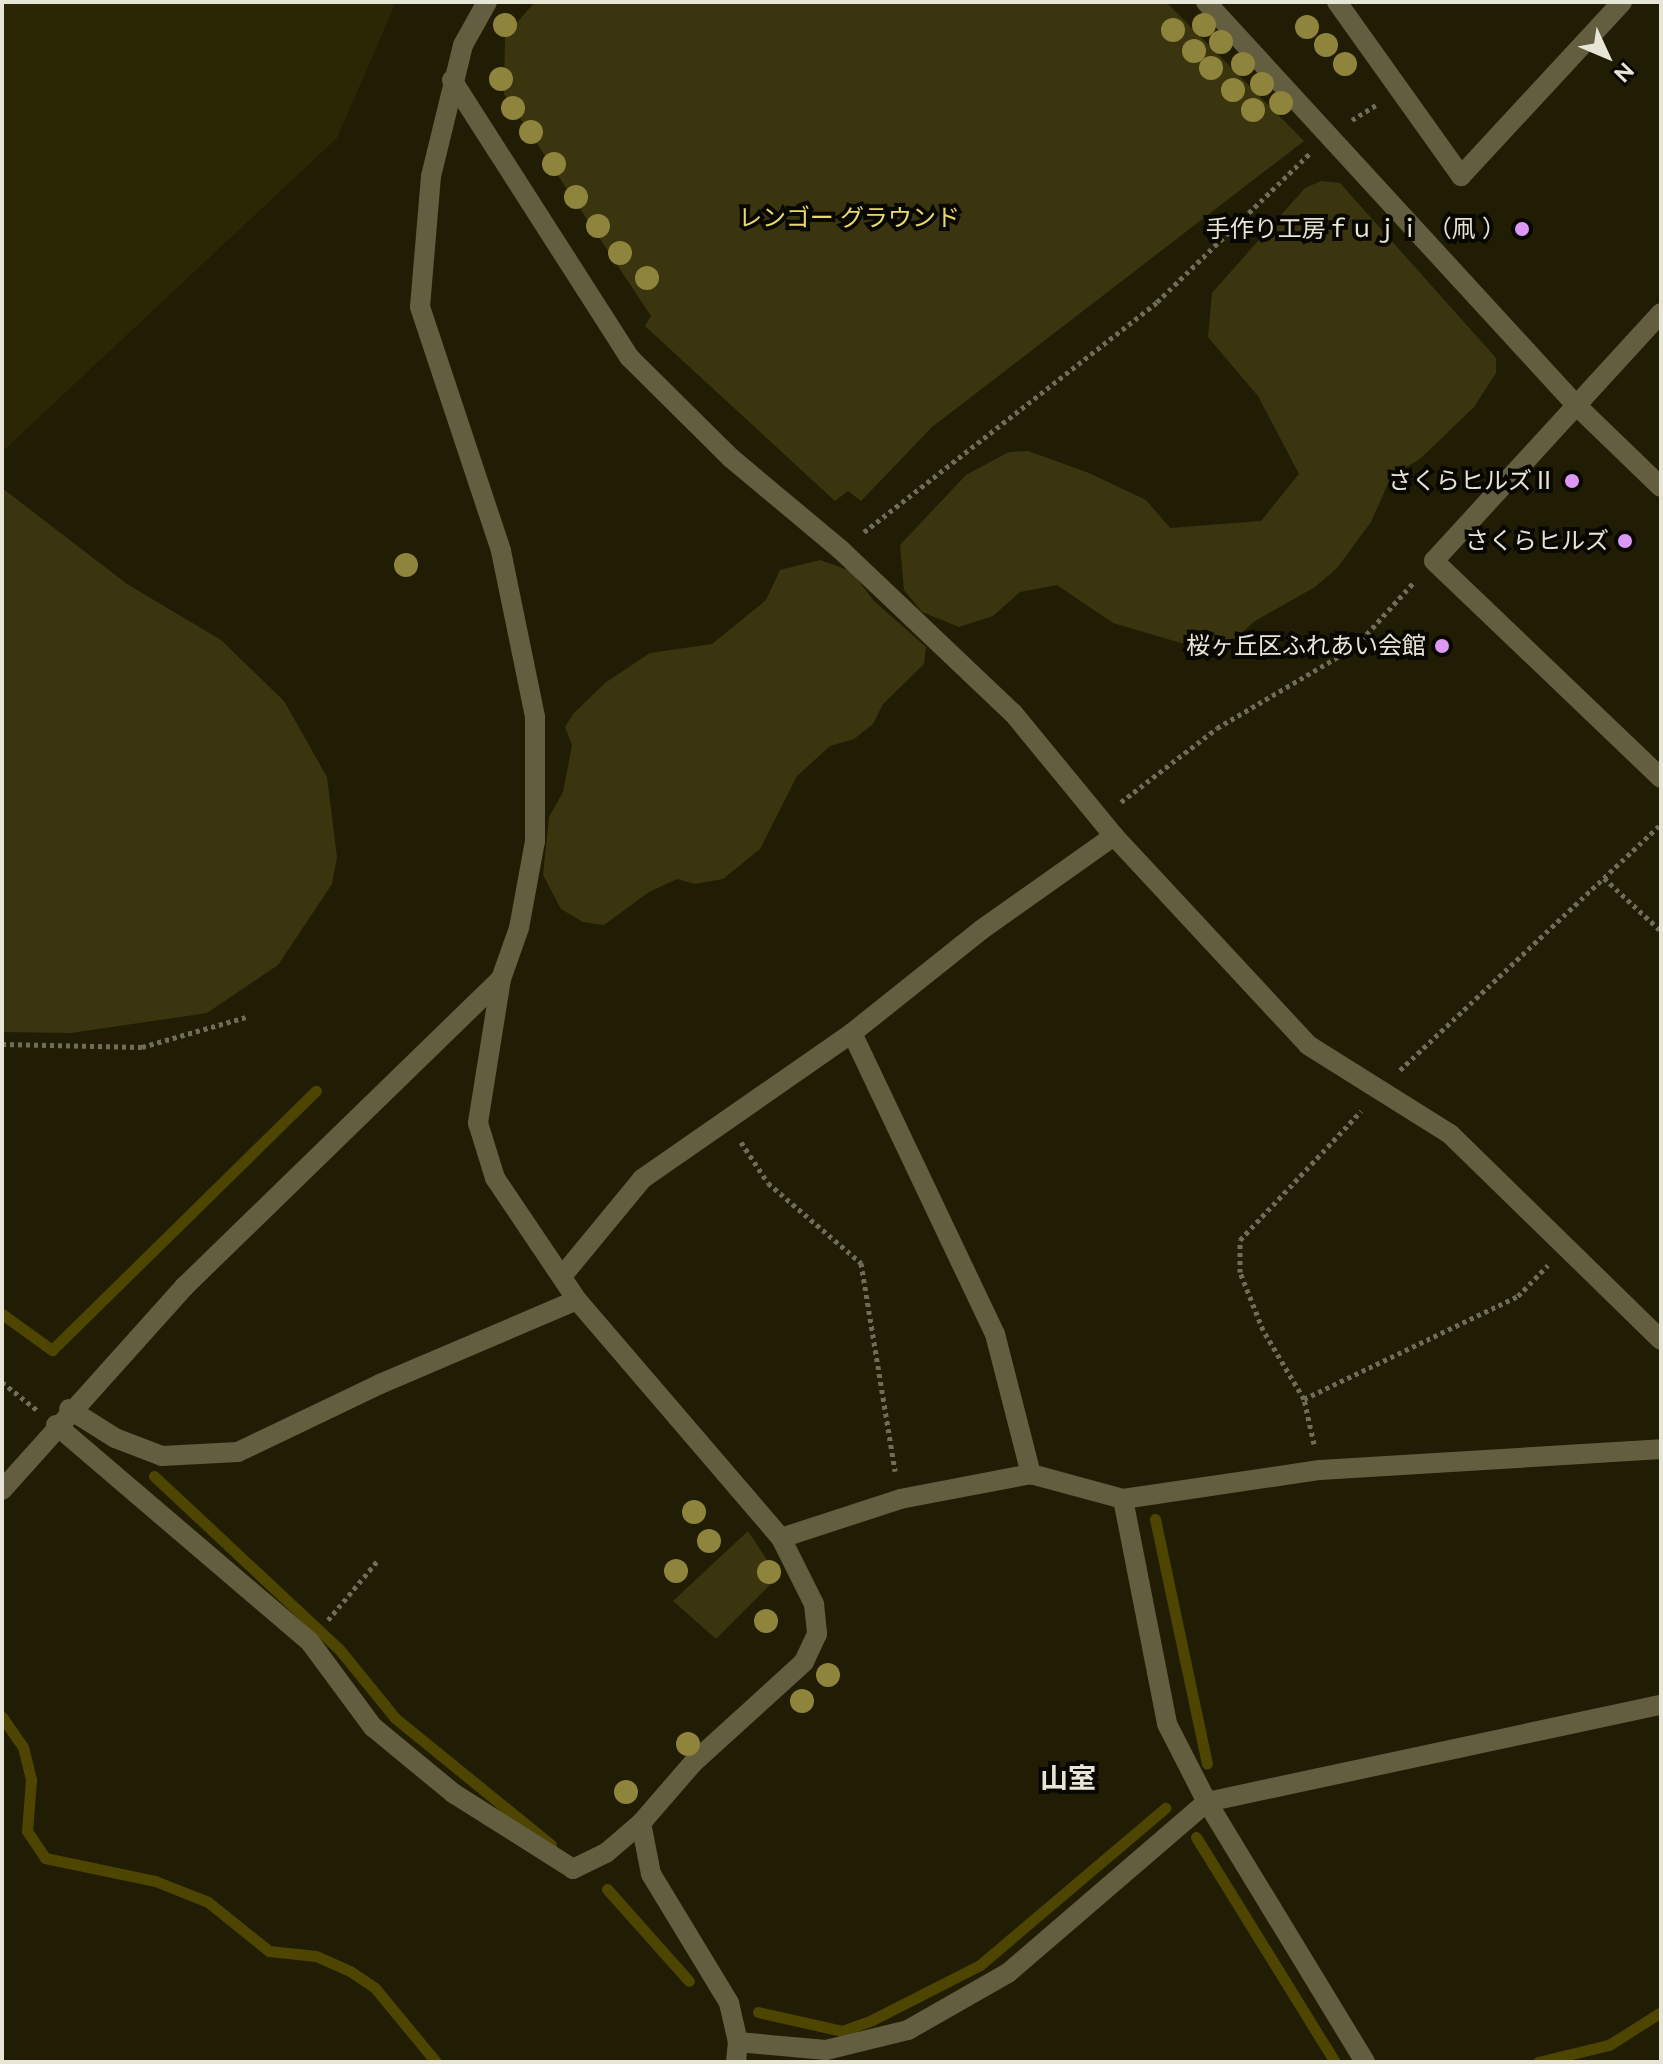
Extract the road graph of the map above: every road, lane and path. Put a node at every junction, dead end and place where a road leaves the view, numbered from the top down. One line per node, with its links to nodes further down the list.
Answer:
1 (1206, 2): 6 (street)
2 (1337, 2): 3 (street)
3 (1618, 3)
4 (483, 4): 5 (street)
5 (452, 80): 10 (street); 18 (street)
6 (1329, 134): 8 (street); 10 (path)
7 (1661, 313): 8 (street)
8 (1576, 405): 9 (street); 11 (street)
9 (1661, 487)
10 (841, 550): 13 (street)
11 (1434, 561): 12 (street); 13 (path)
12 (1661, 778)
13 (1099, 819): 15 (street)
14 (1661, 824): 16 (path)
15 (1114, 836): 20 (street); 22 (street)
16 (1604, 878): 17 (path); 22 (path)
17 (1661, 931)
18 (501, 979): 25 (street); 30 (street)
19 (246, 1017): 21 (path)
20 (852, 1033): 23 (street); 34 (street)
21 (2, 1044)
22 (1374, 1096): 24 (street); 29 (path)
23 (725, 1118): 25 (street); 36 (path)
24 (1566, 1248): 27 (street); 29 (path)
25 (563, 1275): 26 (street)
26 (577, 1300): 30 (street); 38 (street)
27 (1661, 1340)
28 (2, 1382): 31 (path)
29 (1304, 1399): 33 (path)
30 (69, 1409): 31 (street)
31 (56, 1425): 35 (street); 40 (street)
32 (1661, 1449): 33 (street)
33 (1320, 1470): 37 (street)
34 (1031, 1474): 36 (street); 37 (street)
35 (2, 1490)
36 (900, 1499): 38 (street)
37 (1123, 1499): 42 (street)
38 (781, 1538): 43 (street)
39 (379, 1559): 40 (path)
40 (310, 1642): 43 (street)
41 (1661, 1705): 42 (street)
42 (1207, 1802): 44 (street); 45 (street)
43 (641, 1823): 44 (street)
44 (737, 2052)
45 (1365, 2062)

